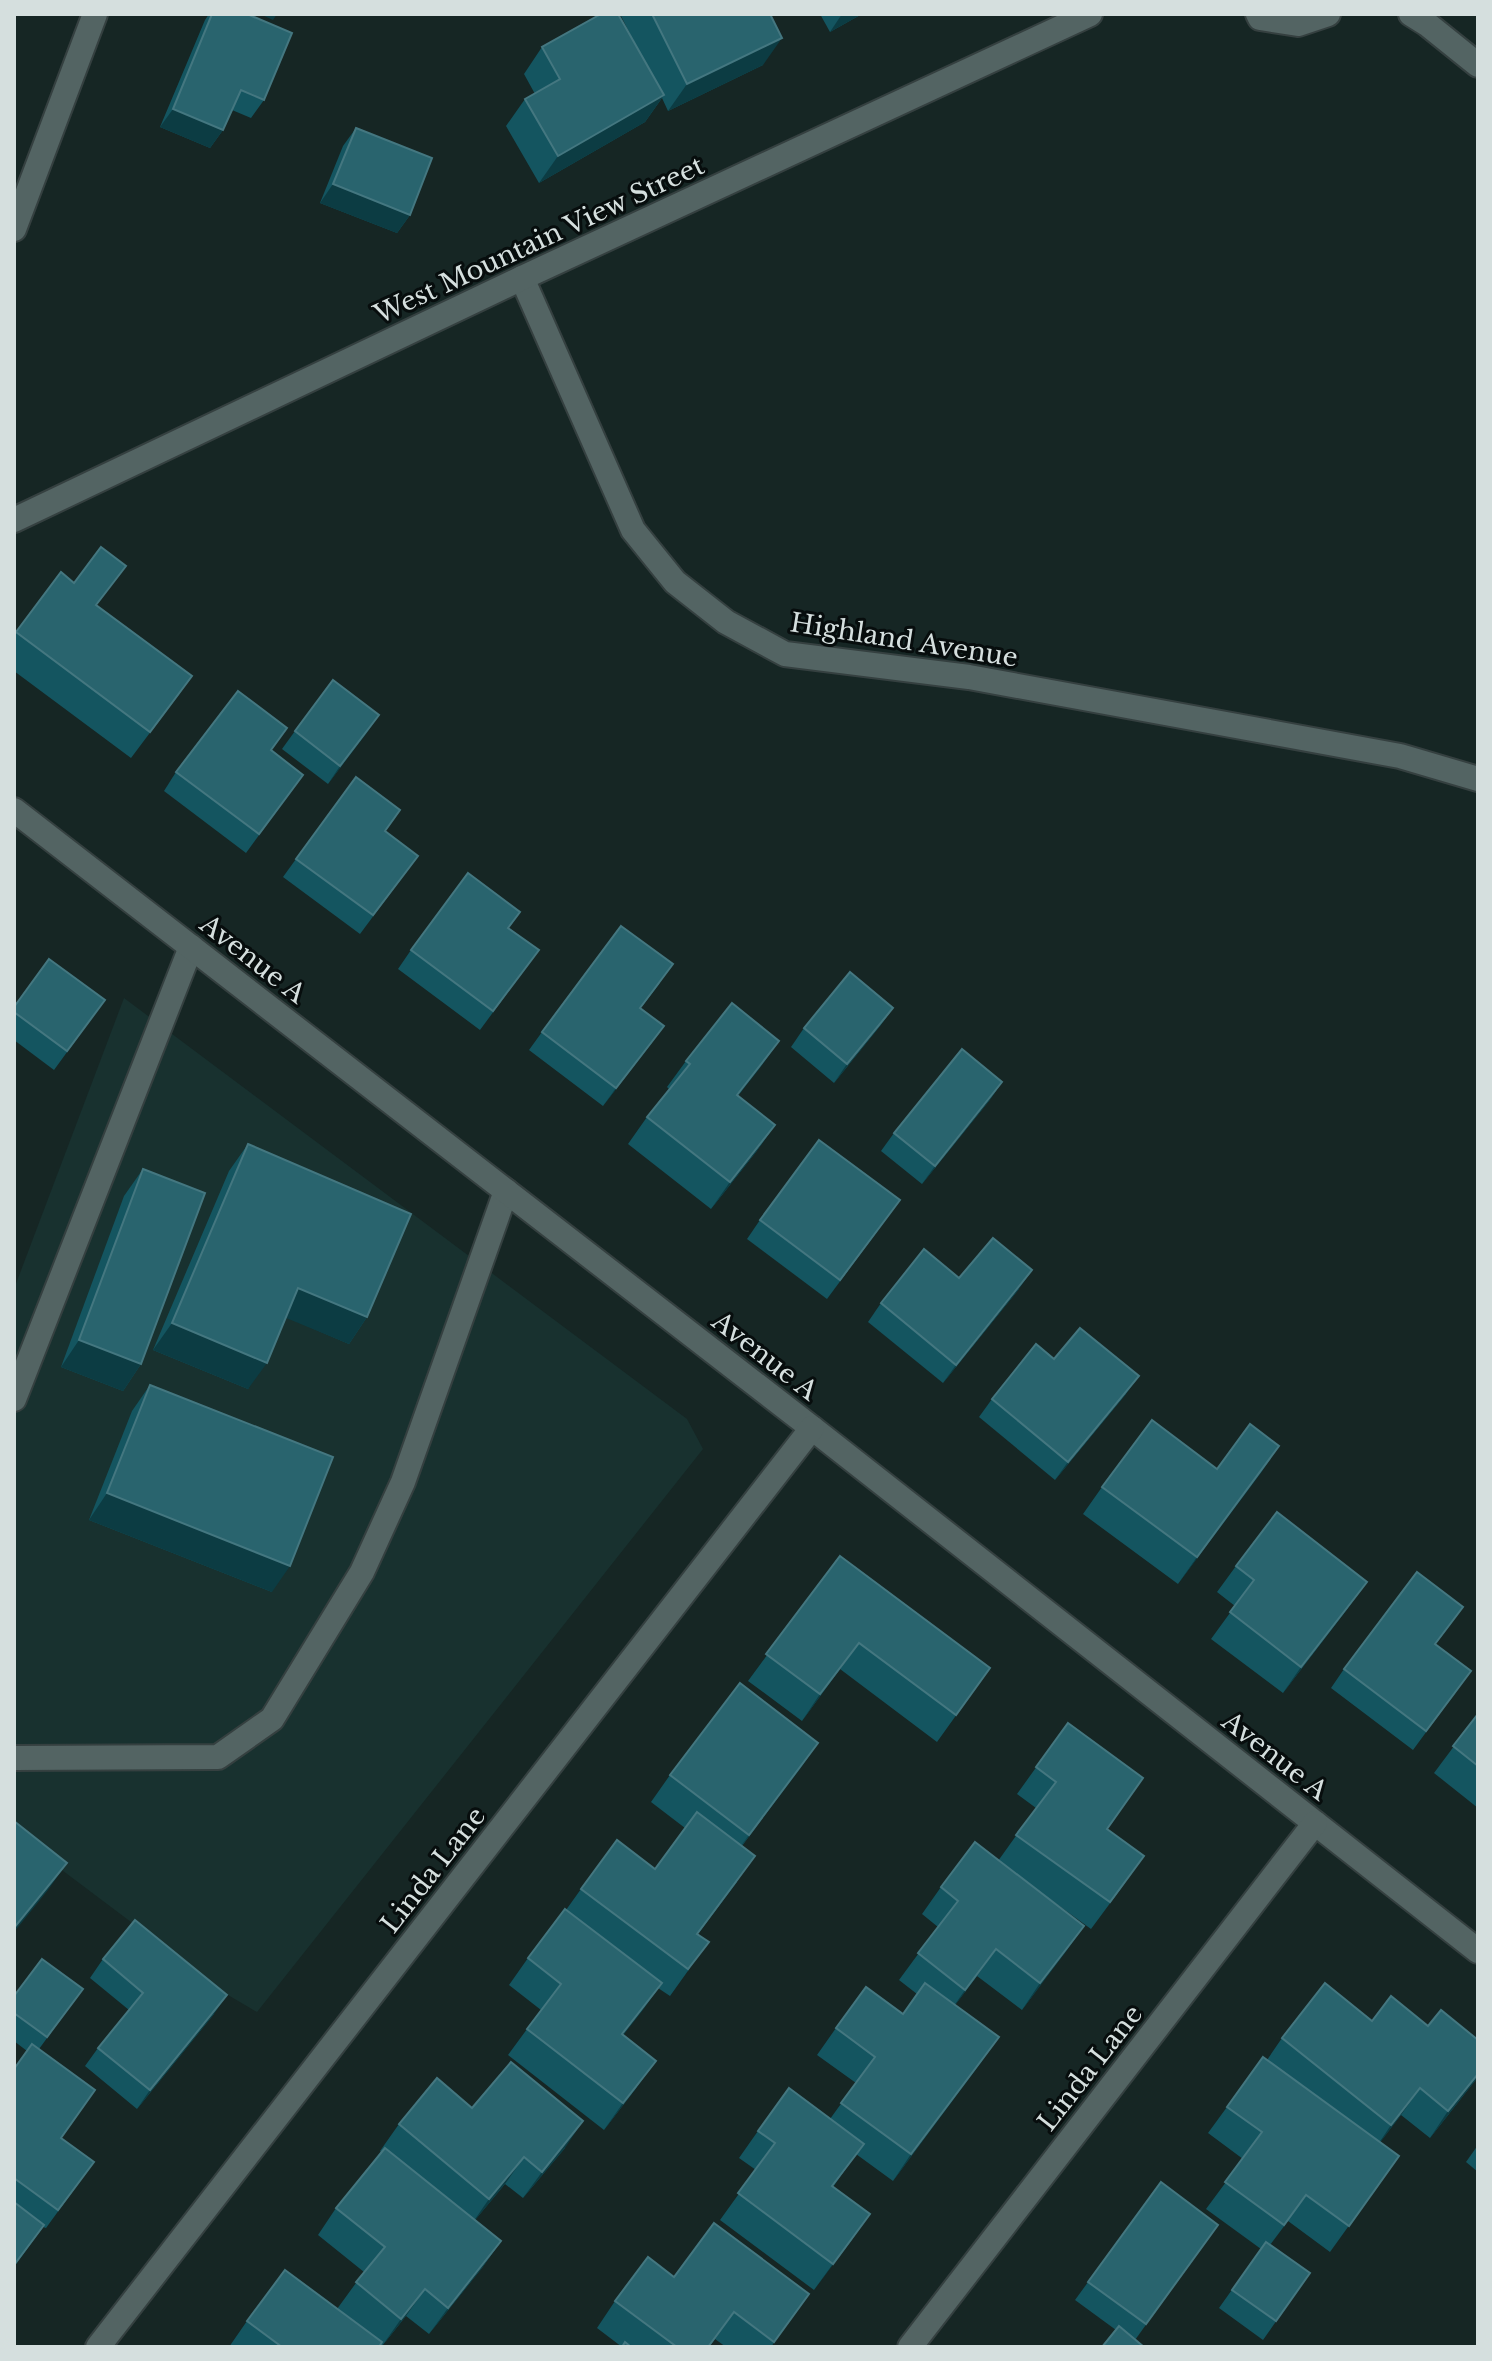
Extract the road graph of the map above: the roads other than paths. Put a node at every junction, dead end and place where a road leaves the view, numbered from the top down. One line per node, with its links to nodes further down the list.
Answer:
1 (95, 14): 7 (street)
2 (1090, 14): 8 (street, West Mountain View Street)
3 (1258, 14): 4 (street)
4 (1328, 14)
5 (1411, 14): 6 (street)
6 (1478, 65)
7 (14, 229)
8 (522, 278): 9 (street, West Mountain View Street); 10 (street, Highland Avenue)
9 (14, 520)
10 (1478, 779)
11 (14, 810): 12 (street, Avenue A)
12 (191, 947): 13 (street, Avenue A); 14 (street)
13 (506, 1191): 15 (street, Avenue A); 16 (street)
14 (14, 1399)
15 (812, 1428): 17 (street, Avenue A); 19 (street, Linda Lane)
16 (14, 1758)
17 (1315, 1823): 18 (street, Avenue A); 20 (street, Linda Lane)
18 (1478, 1951)
19 (98, 2347)
20 (910, 2347)

